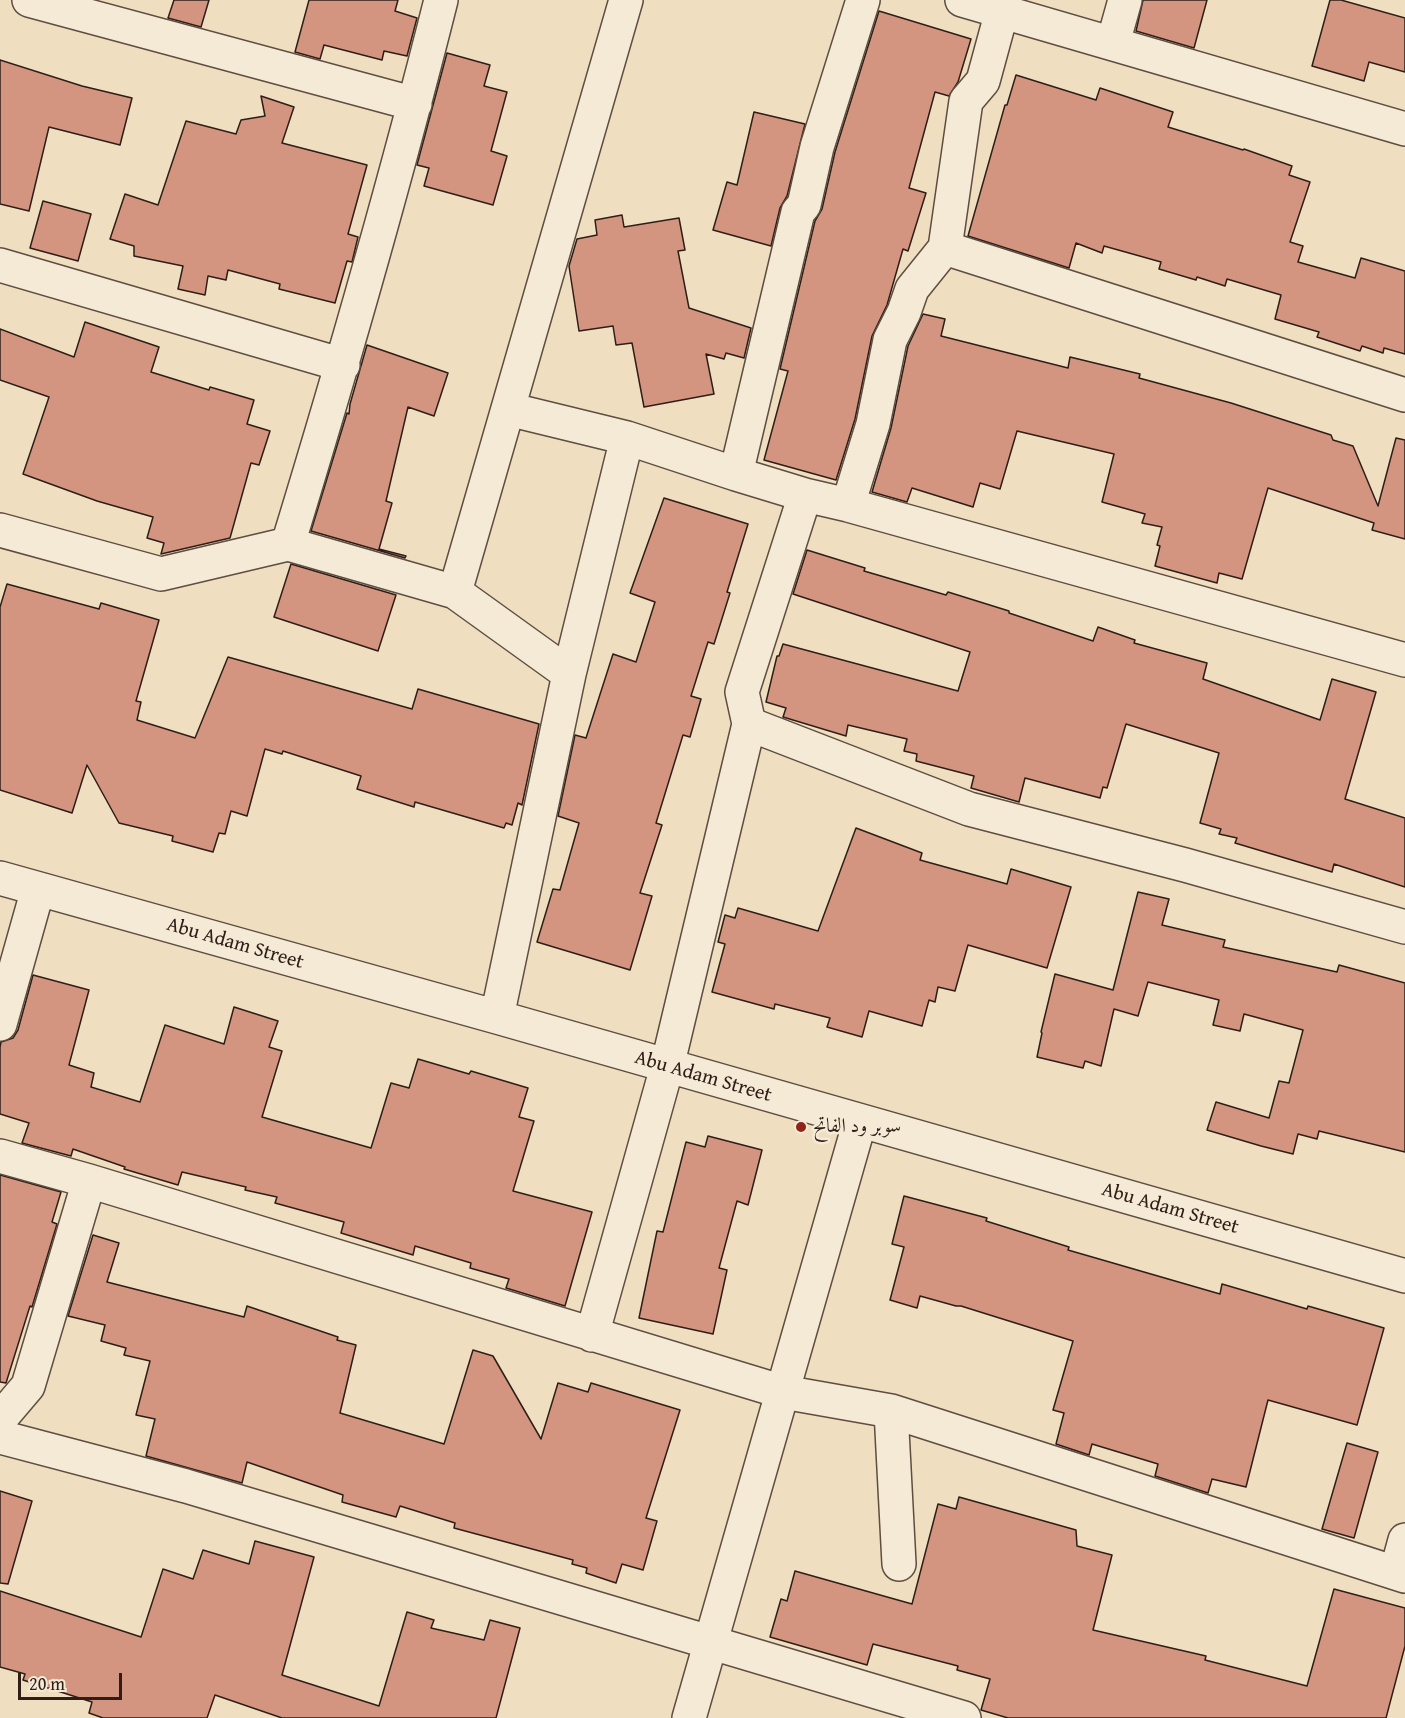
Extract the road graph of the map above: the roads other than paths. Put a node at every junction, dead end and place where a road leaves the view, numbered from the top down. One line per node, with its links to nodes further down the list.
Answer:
1 (29, 0): 9 (street)
2 (441, 0): 9 (street)
3 (626, 0): 15 (street)
4 (863, 0): 17 (street)
5 (962, 0): 7 (street)
6 (1125, 0): 8 (street)
7 (1002, 11): 8 (street); 11 (street)
8 (1113, 43): 10 (street)
9 (415, 104): 13 (street)
10 (1405, 129)
11 (945, 248): 14 (street); 19 (street)
12 (0, 265): 13 (street)
13 (343, 365): 21 (street)
14 (1405, 395)
15 (507, 409): 16 (street); 22 (street)
16 (627, 438): 17 (street); 24 (street)
17 (736, 474): 18 (street)
18 (805, 495): 19 (street); 25 (street)
19 (848, 505): 23 (street)
20 (0, 530): 21 (street)
21 (288, 544): 22 (street)
22 (455, 592): 24 (street)
23 (1405, 660)
24 (569, 674): 29 (street)
25 (749, 724): 28 (street); 31 (street)
26 (0, 878): 27 (street, Abu Adam Street)
27 (38, 889): 29 (street, Abu Adam Street); 30 (street)
28 (1405, 927)
29 (497, 1017): 31 (street, Abu Adam Street)
30 (0, 1024)
31 (667, 1067): 32 (street, Abu Adam Street); 36 (street)
32 (860, 1121): 35 (street, Abu Adam Street); 37 (street)
33 (0, 1156): 34 (street)
34 (89, 1181): 36 (street); 39 (street)
35 (1405, 1276)
36 (592, 1335): 37 (street)
37 (783, 1392): 38 (street); 44 (street)
38 (891, 1412): 42 (street); 43 (street)
39 (0, 1419)
40 (0, 1437): 44 (street)
41 (1405, 1540): 43 (street)
42 (899, 1564)
43 (1401, 1574)
44 (711, 1642): 45 (street); 46 (street)
45 (689, 1718)
46 (964, 1718)

